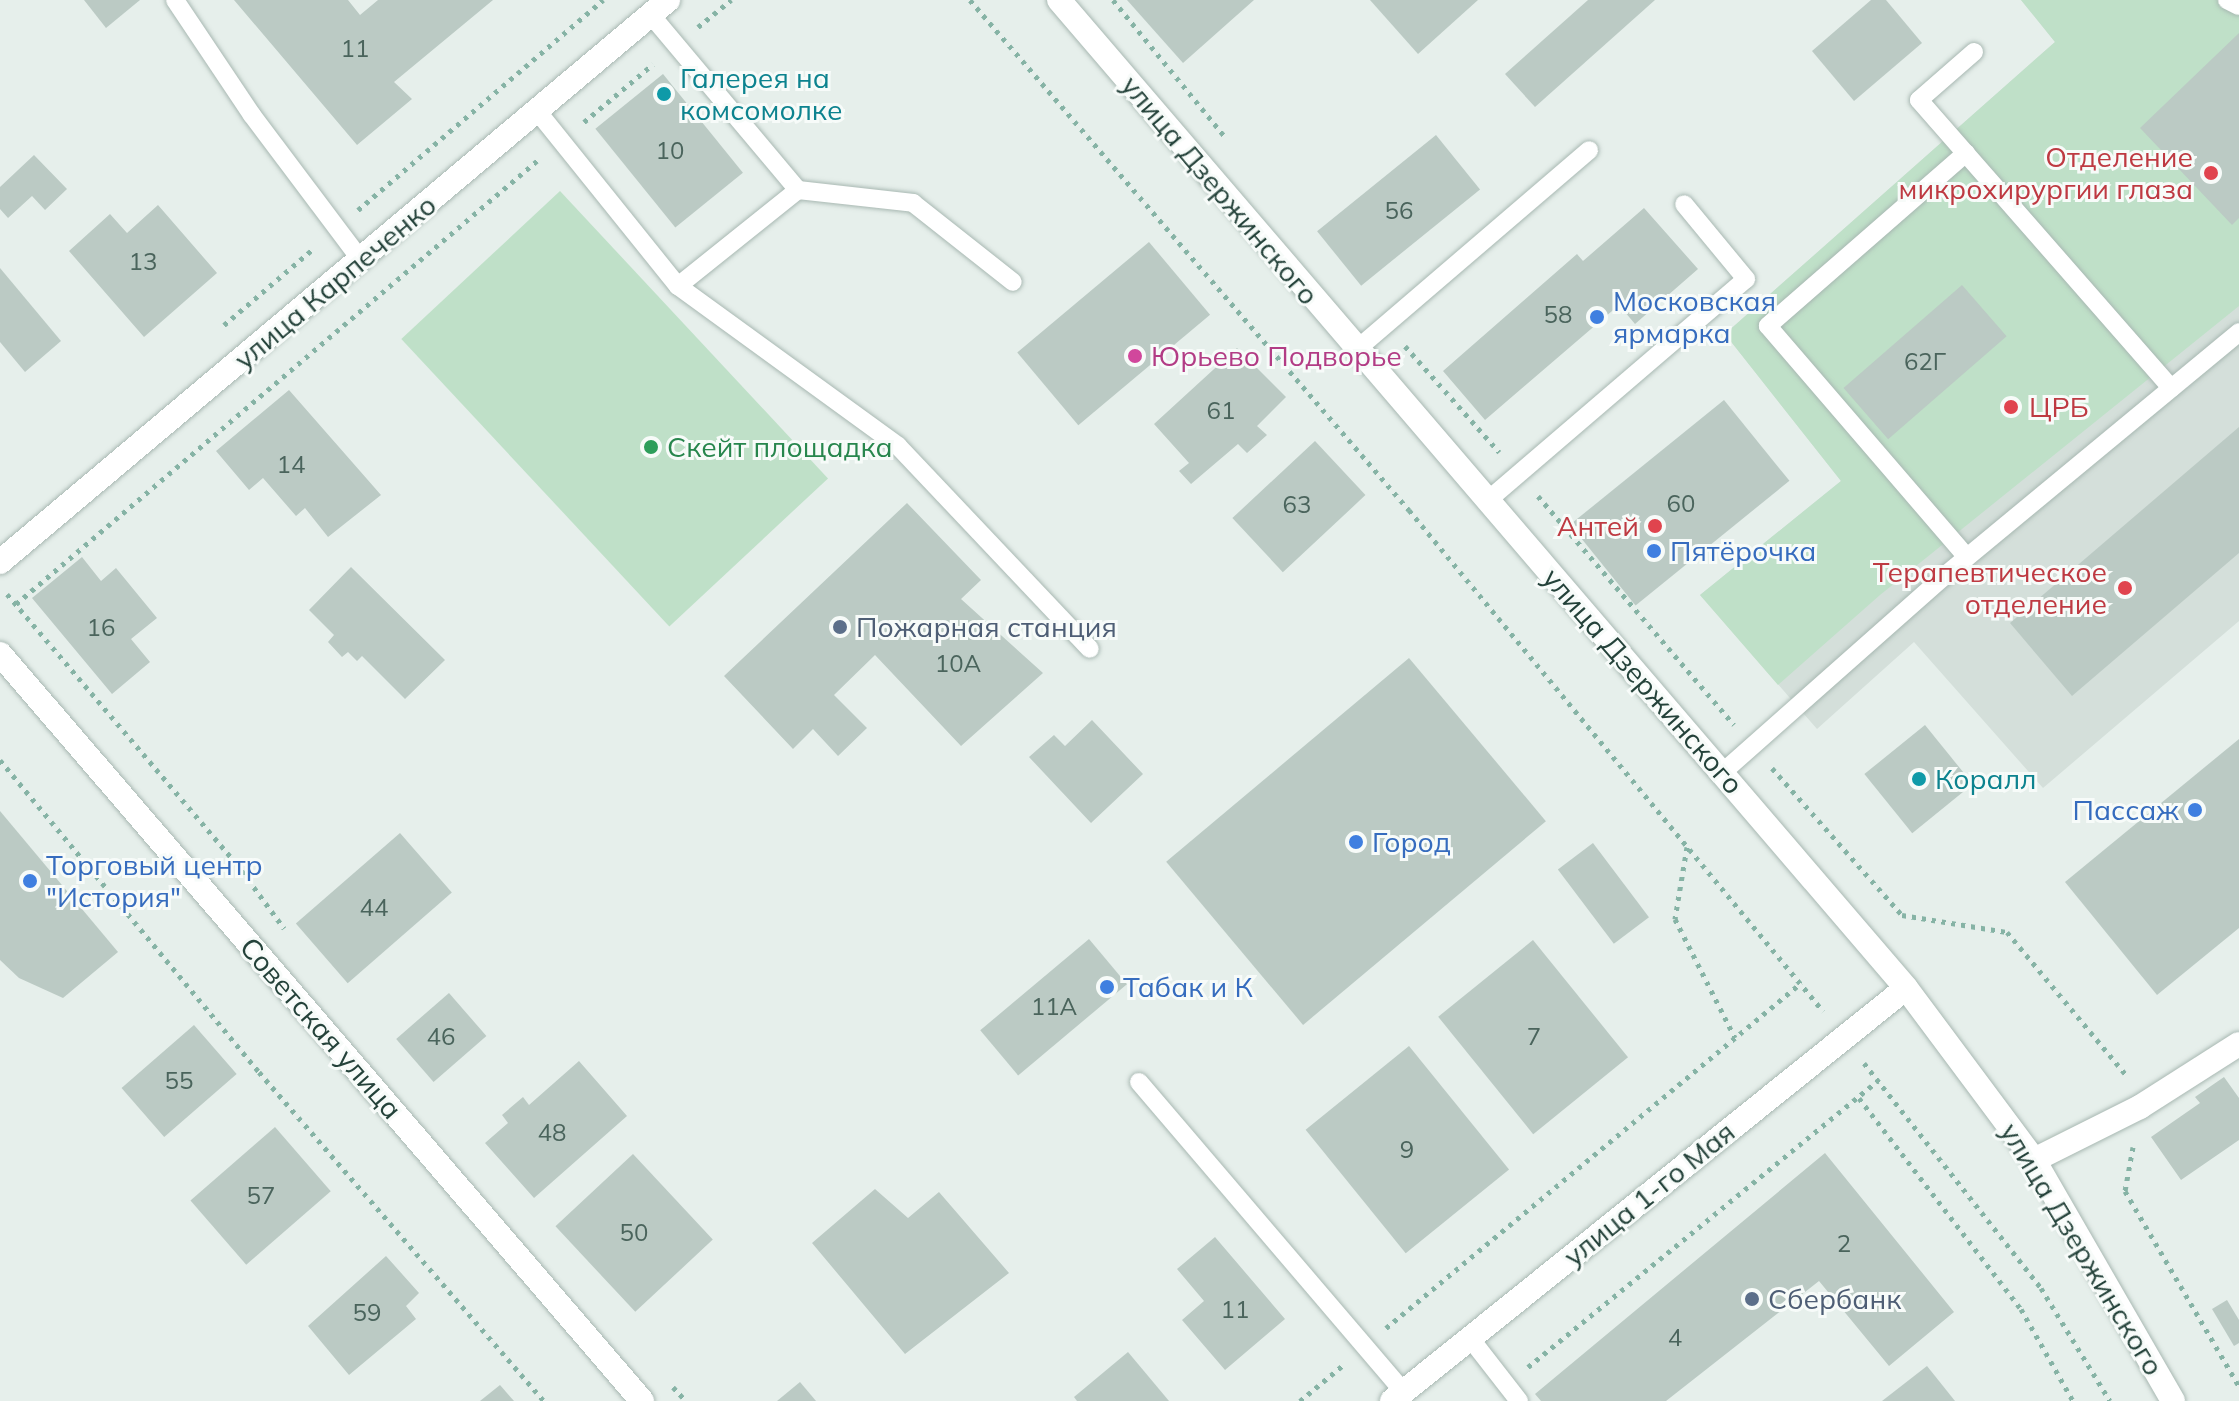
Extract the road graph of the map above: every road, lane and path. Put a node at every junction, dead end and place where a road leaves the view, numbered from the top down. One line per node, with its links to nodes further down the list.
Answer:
1 (175, 0): 19 (lane)
2 (603, 0): 19 (path)
3 (731, 0): 10 (path)
4 (970, 0): 37 (path)
5 (1059, 0): 26 (main road, улица Дзержинского)
6 (1113, 0): 14 (path)
7 (2227, 0): 8 (lane)
8 (2239, 6)
9 (659, 7): 10 (lane); 12 (main road, улица Карпеченко)
10 (676, 44): 13 (path); 17 (lane)
11 (1974, 52): 16 (lane)
12 (538, 112): 13 (lane); 20 (main road, улица Карпеченко)
13 (559, 142): 22 (lane); 38 (path)
14 (1232, 145)
15 (1589, 150): 23 (lane)
16 (1966, 153): 27 (lane); 30 (lane)
17 (798, 190): 21 (lane); 22 (lane)
18 (1684, 204): 28 (lane)
19 (337, 228): 20 (lane); 24 (path)
20 (361, 260): 31 (main road, улица Карпеченко)
21 (1013, 282)
22 (678, 286): 32 (lane)
23 (1386, 325): 26 (lane); 28 (path)
24 (217, 332)
25 (2239, 332): 27 (lane)
26 (1356, 350): 29 (main road, улица Дзержинского)
27 (2171, 388): 30 (lane)
28 (1519, 475): 29 (lane); 34 (path)
29 (1487, 501): 36 (main road, улица Дзержинского)
30 (1967, 557): 34 (lane)
31 (0, 562)
32 (1090, 649)
33 (0, 654): 56 (main road, Советская улица)
34 (1753, 746): 36 (lane); 47 (path)
35 (0, 760): 55 (path)
36 (1723, 772): 40 (main road, улица Дзержинского)
37 (1687, 846): 39 (path); 41 (path)
38 (289, 935)
39 (1801, 983): 41 (path); 42 (path)
40 (1906, 988): 42 (main road, улица 1-го Мая); 48 (main road, улица Дзержинского)
41 (1735, 1038): 50 (path)
42 (1844, 1038): 44 (path); 49 (main road, улица 1-го Мая)
43 (2239, 1044): 47 (main road)
44 (1878, 1081): 46 (path); 61 (path)
45 (1139, 1082): 50 (lane)
46 (1859, 1098): 52 (path); 60 (path)
47 (2140, 1107): 48 (main road); 53 (path)
48 (2034, 1160): 62 (main road, улица Дзержинского)
49 (1470, 1338): 52 (lane); 54 (main road, улица 1-го Мая)
50 (1365, 1346): 54 (lane); 58 (path)
51 (665, 1377): 57 (path)
52 (1507, 1385): 59 (lane)
53 (2239, 1386)
54 (1398, 1396)
55 (544, 1401)
56 (642, 1401)
57 (686, 1401)
58 (1300, 1401)
59 (1519, 1401)
60 (2073, 1401)
61 (2110, 1401)
62 (2173, 1401)

